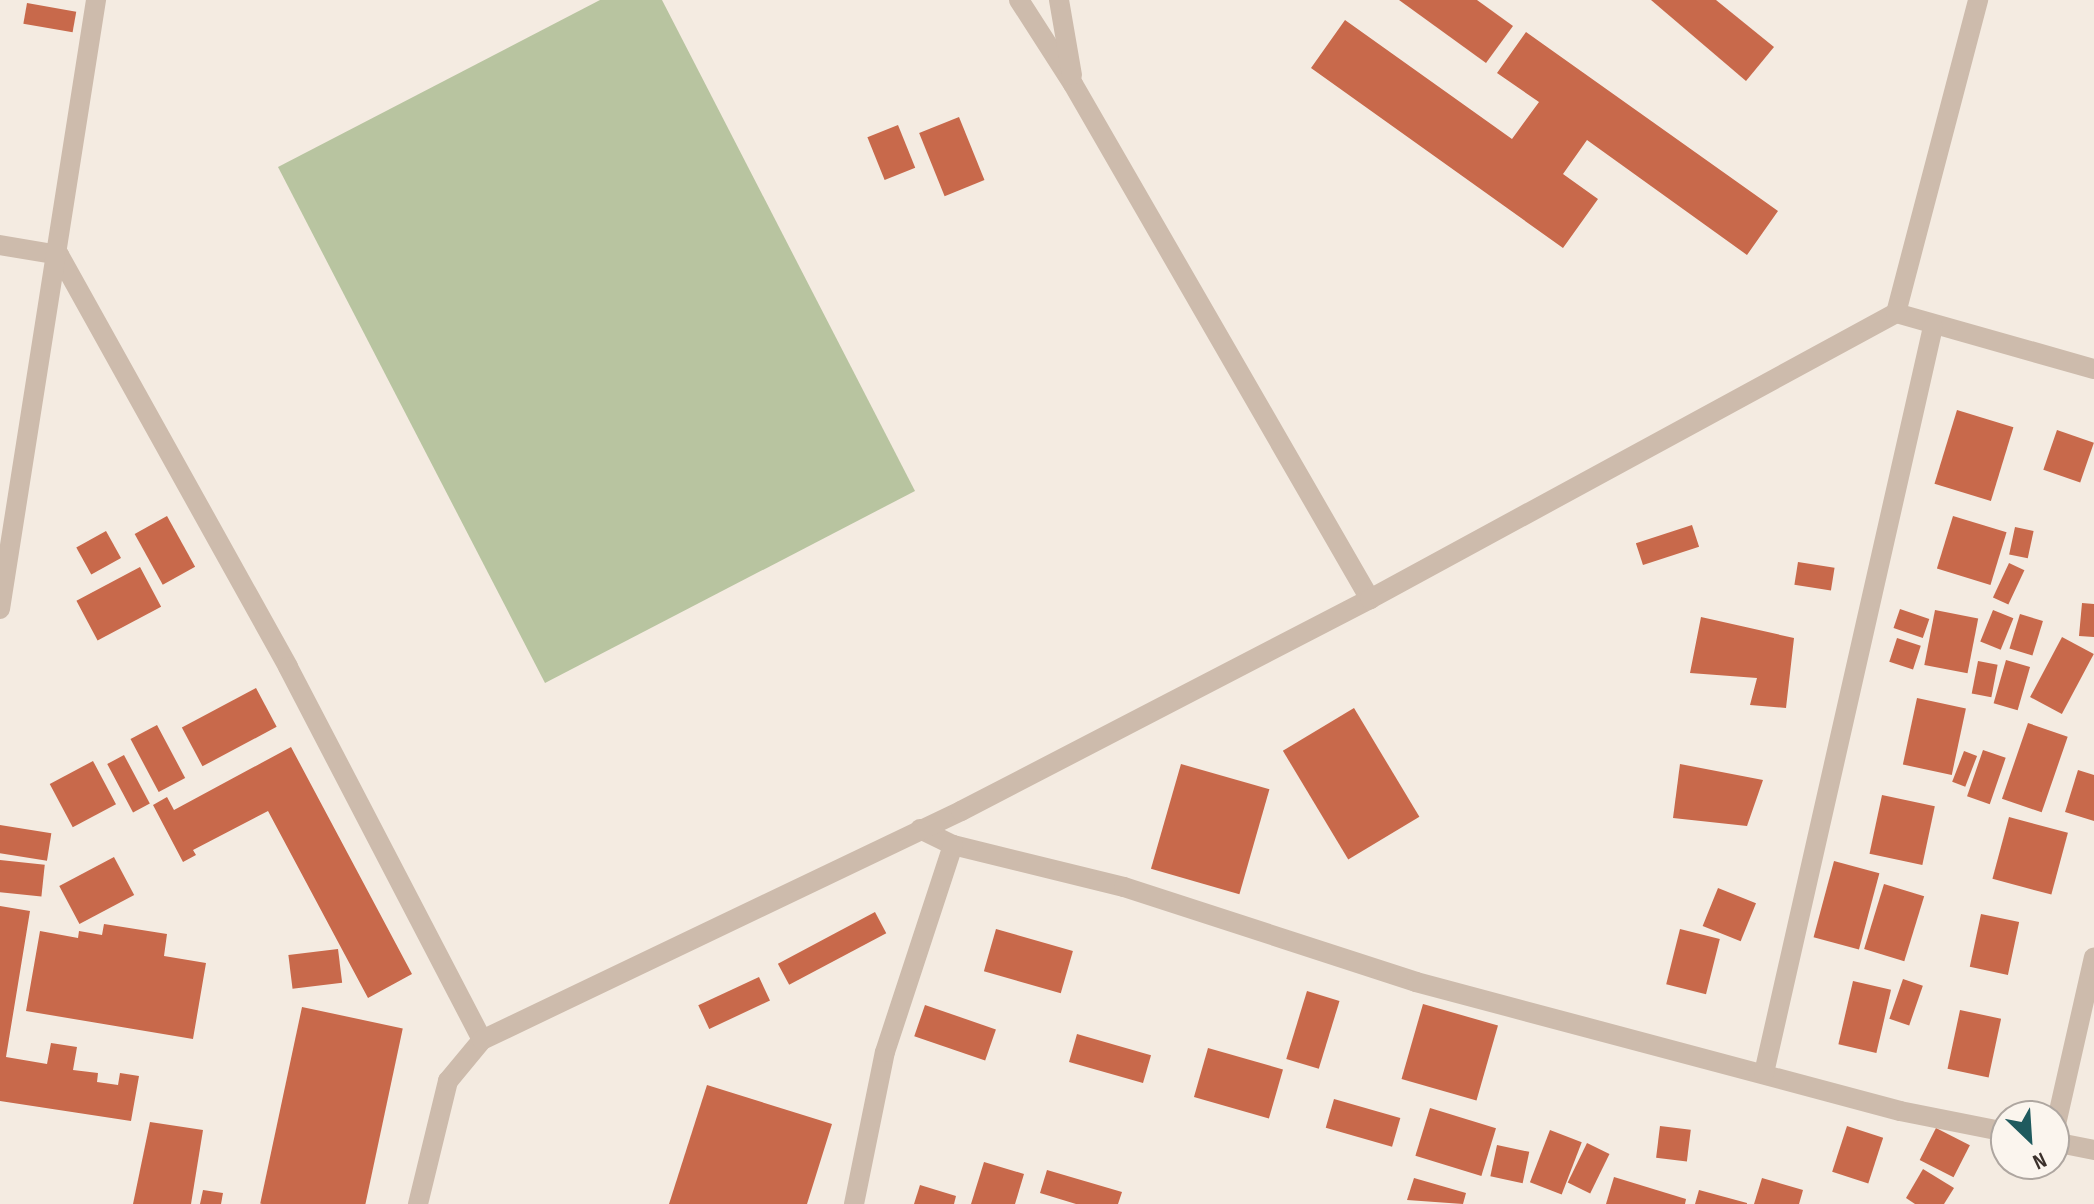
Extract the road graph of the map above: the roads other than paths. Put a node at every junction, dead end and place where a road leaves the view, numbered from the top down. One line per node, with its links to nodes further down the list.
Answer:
1 (96, 0): 7 (street)
2 (1019, 0): 5 (street)
3 (1059, 0): 5 (street)
4 (1978, 0): 8 (street)
5 (1073, 84): 11 (street)
6 (0, 245): 7 (street)
7 (59, 255): 12 (street); 16 (street)
8 (1896, 313): 9 (street); 11 (street)
9 (1933, 327): 10 (street); 17 (street)
10 (2094, 369)
11 (1370, 599): 13 (street)
12 (0, 609)
13 (920, 829): 14 (street); 16 (street)
14 (953, 845): 17 (street); 23 (street)
15 (2094, 957): 18 (street)
16 (482, 1040): 22 (street)
17 (1764, 1073): 19 (street)
18 (2062, 1100)
19 (1990, 1129)
20 (2070, 1145): 21 (street)
21 (2094, 1150)
22 (418, 1204)
23 (854, 1204)

